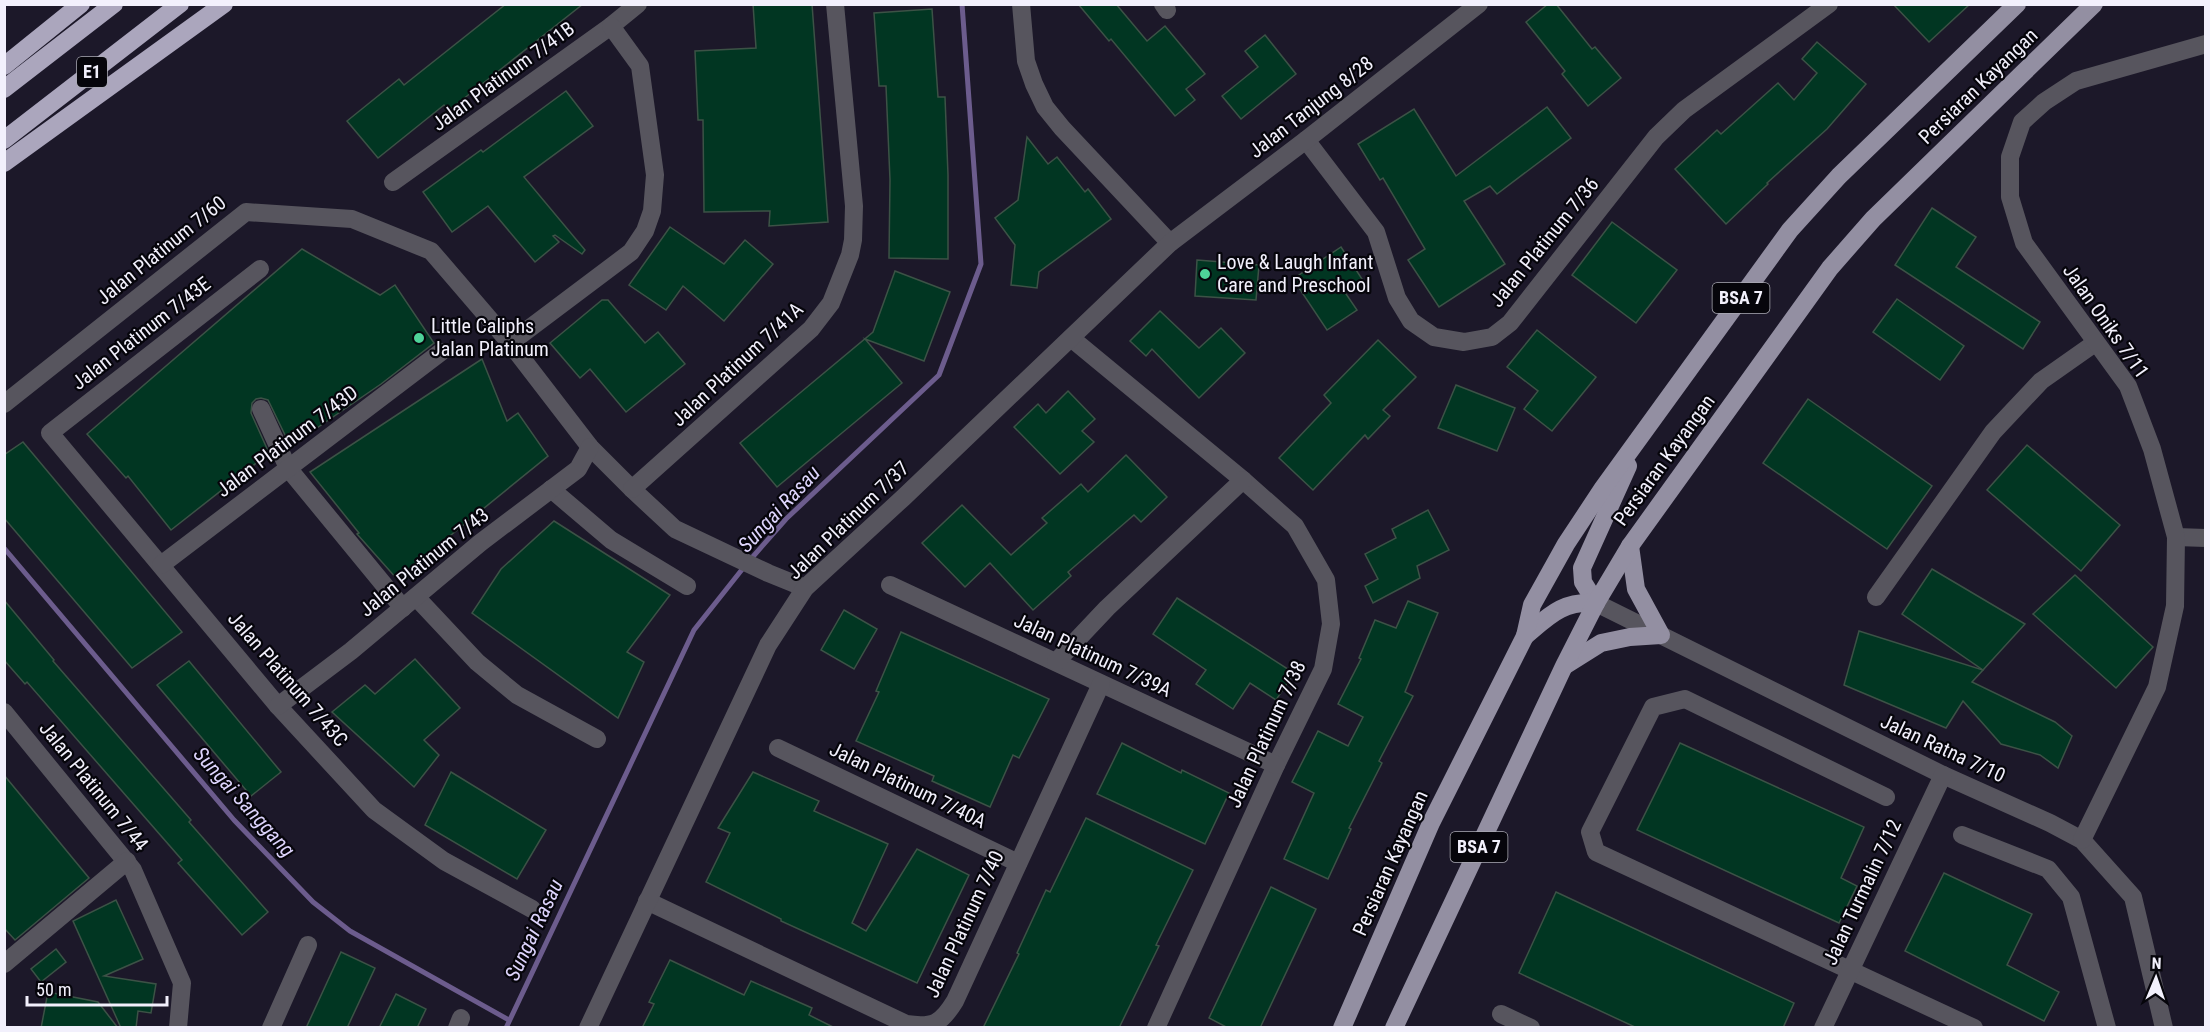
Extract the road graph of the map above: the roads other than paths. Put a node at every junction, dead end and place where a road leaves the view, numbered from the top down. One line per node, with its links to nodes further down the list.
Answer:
1 (81, 4): 14 (highway)
2 (114, 4): 15 (highway, E1)
3 (180, 4): 16 (highway, E1)
4 (224, 4): 18 (highway)
5 (638, 4): 12 (street, Jalan Platinum 7/41B)
6 (835, 4): 34 (street, Jalan Platinum 7/41A)
7 (1021, 4): 20 (street)
8 (1829, 4): 17 (street, Jalan Platinum 7/36)
9 (2017, 4): 29 (main road, Persiaran Kayangan / BSA 7)
10 (2094, 4): 37 (main road, Persiaran Kayangan / BSA 7)
11 (1476, 5): 17 (street, Jalan Tanjung 8/28)
12 (611, 26): 19 (street, Jalan Platinum 7/41B); 23 (street)
13 (2205, 45): 24 (street, Jalan Oniks 7/11)
14 (4, 66)
15 (4, 89)
16 (4, 140)
17 (1306, 140): 20 (street, Jalan Tanjung 8/28)
18 (4, 163)
19 (393, 182)
20 (1170, 243): 22 (street, Jalan Platinum 7/37)
21 (260, 269): 28 (street, Jalan Platinum 7/43E)
22 (1071, 338): 32 (street, Jalan Platinum 7/38); 41 (street, Jalan Platinum 7/37)
23 (510, 343): 26 (street, Jalan Platinum 7/60); 30 (street, Jalan Platinum 7/60)
24 (2095, 343): 35 (street, Jalan Oniks 7/11); 42 (street)
25 (441, 352): 31 (street, Jalan Platinum 7/43D)
26 (4, 404)
27 (261, 409): 31 (street)
28 (50, 433): 38 (street, Jalan Platinum 7/43C)
29 (1643, 433): 44 (main road); 46 (main road, Persiaran Kayangan / BSA 7)
30 (590, 447): 33 (street, Jalan Platinum 7/43); 34 (street, Jalan Platinum 7/60)
31 (288, 468): 38 (street, Jalan Platinum 7/43D); 43 (street)
32 (1242, 480): 47 (street); 54 (street, Jalan Platinum 7/38)
33 (551, 489): 40 (street); 43 (street, Jalan Platinum 7/43)
34 (632, 489): 41 (street, Jalan Platinum 7/60)
35 (2176, 537): 36 (street); 58 (street, Jalan Oniks 7/11)
36 (2205, 538)
37 (1630, 546): 44 (main road, Persiaran Kayangan / BSA 7); 45 (main road)
38 (161, 566): 50 (street, Jalan Platinum 7/43C)
39 (890, 585): 47 (street, Jalan Platinum 7/39A)
40 (687, 586)
41 (805, 588): 61 (street, Jalan Platinum 7/37)
42 (1876, 597)
43 (410, 602): 50 (street, Jalan Platinum 7/43); 52 (street)
44 (1596, 603): 45 (street, Jalan Ratna 7/10); 46 (main road); 48 (main road, Persiaran Kayangan / BSA 7)
45 (1661, 635): 48 (main road); 55 (street, Jalan Ratna 7/10)
46 (1525, 636): 71 (main road, Persiaran Kayangan / BSA 7)
47 (1056, 662): 49 (street, Jalan Platinum 7/39A)
48 (1564, 666): 72 (main road, Persiaran Kayangan / BSA 7)
49 (1101, 684): 54 (street, Jalan Platinum 7/39A); 60 (street, Jalan Platinum 7/40)
50 (278, 706): 62 (street, Jalan Platinum 7/43C)
51 (5, 713): 59 (street, Jalan Platinum 7/44)
52 (597, 739)
53 (778, 748): 60 (street, Jalan Platinum 7/40A)
54 (1276, 765): 70 (street, Jalan Platinum 7/38)
55 (1943, 775): 58 (street, Jalan Ratna 7/10); 65 (street, Jalan Turmalin 7/12)
56 (1886, 797): 65 (street)
57 (1962, 835): 76 (street)
58 (2082, 840): 77 (street, Jalan Ratna 7/10)
59 (127, 861): 64 (street); 67 (street, Jalan Platinum 7/44)
60 (1018, 863): 61 (street, Jalan Platinum 7/40)
61 (647, 901): 69 (street, Jalan Platinum 7/37)
62 (532, 909)
63 (308, 945): 68 (street)
64 (4, 964)
65 (1850, 970): 74 (street, Jalan Turmalin 7/12); 75 (street)
66 (1501, 1014): 73 (street)
67 (178, 1028)
68 (271, 1028)
69 (588, 1028)
70 (1156, 1028)
71 (1342, 1028)
72 (1394, 1028)
73 (1531, 1028)
74 (1823, 1028)
75 (1974, 1028)
76 (2107, 1028)
77 (2164, 1028)

